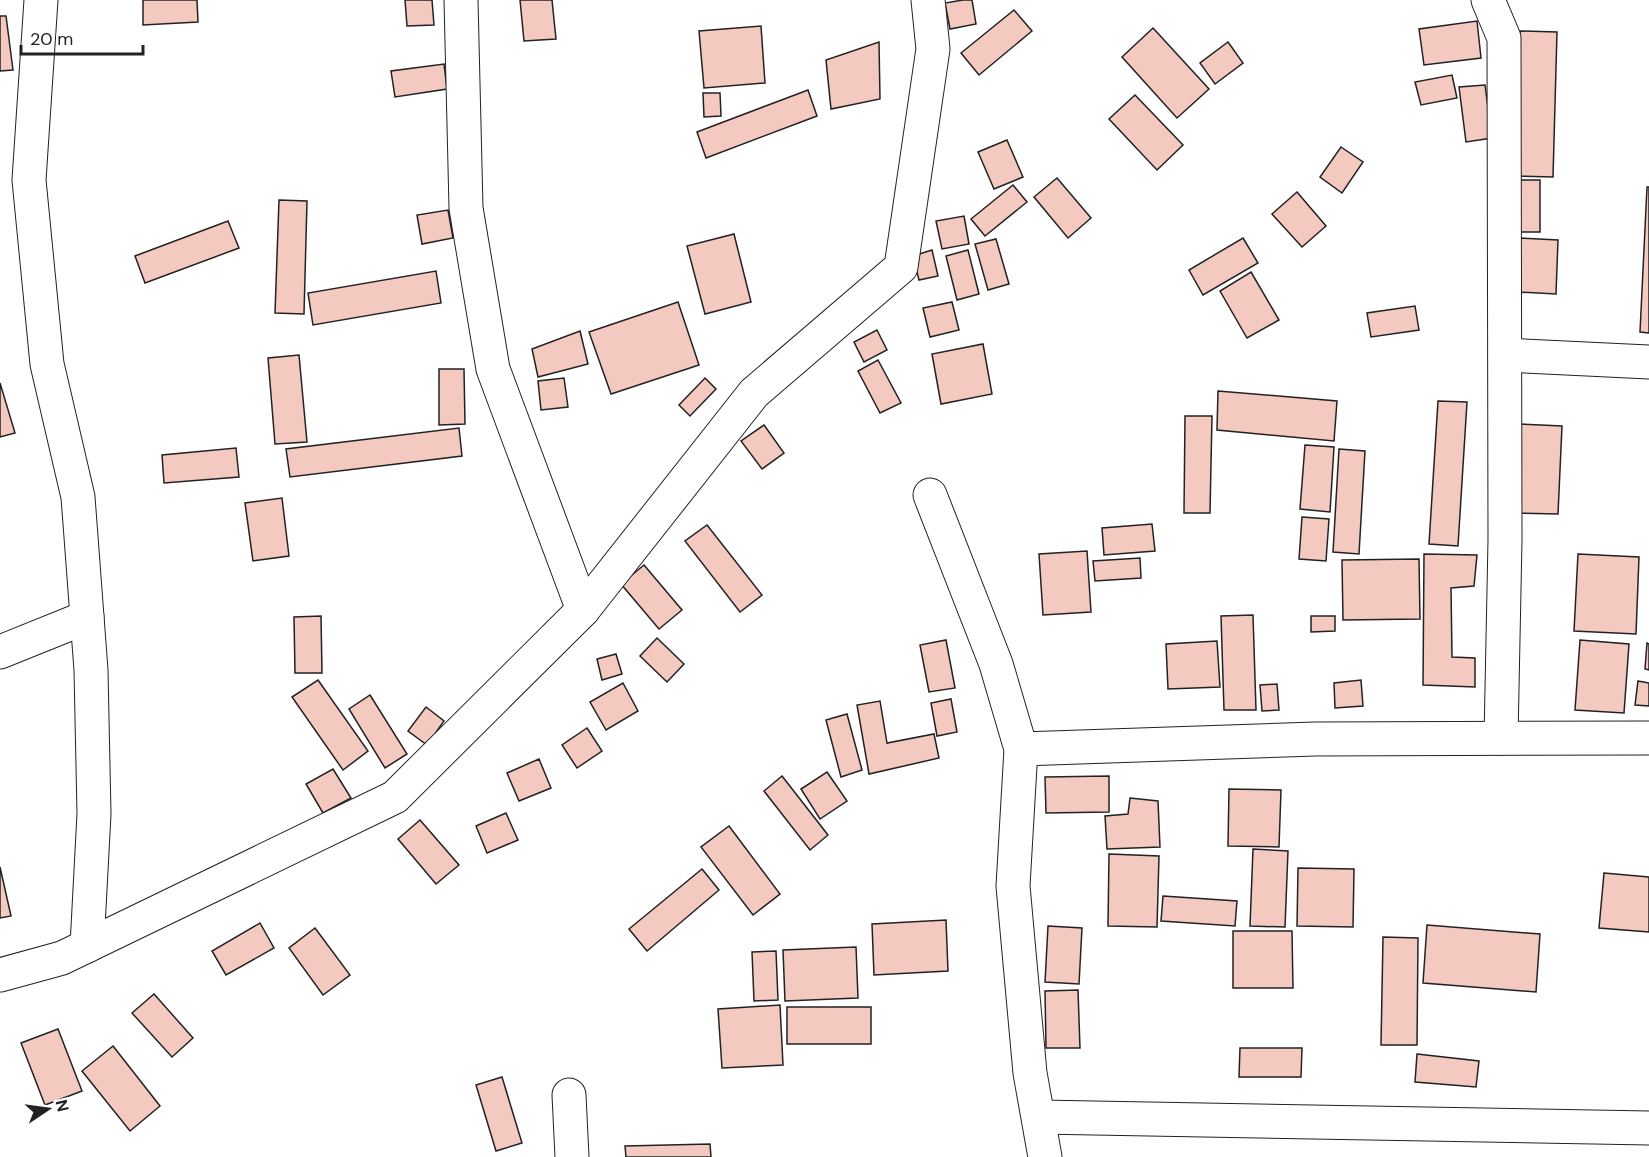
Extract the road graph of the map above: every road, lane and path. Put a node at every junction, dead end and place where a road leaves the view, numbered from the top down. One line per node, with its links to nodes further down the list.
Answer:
1 (40, 0): 9 (street)
2 (461, 0): 8 (street)
3 (928, 0): 8 (street)
4 (1488, 0): 5 (street)
5 (1505, 355): 6 (street); 11 (street)
6 (1649, 362)
7 (930, 495): 13 (street)
8 (583, 610): 14 (street)
9 (87, 617): 10 (street); 14 (street)
10 (0, 652)
11 (1501, 738): 12 (street); 13 (street)
12 (1649, 738)
13 (1021, 749): 17 (street)
14 (87, 946): 15 (street)
15 (0, 975)
16 (569, 1095): 19 (street)
17 (1039, 1117): 18 (street); 20 (street)
18 (1649, 1128)
19 (572, 1157)
20 (1045, 1157)

